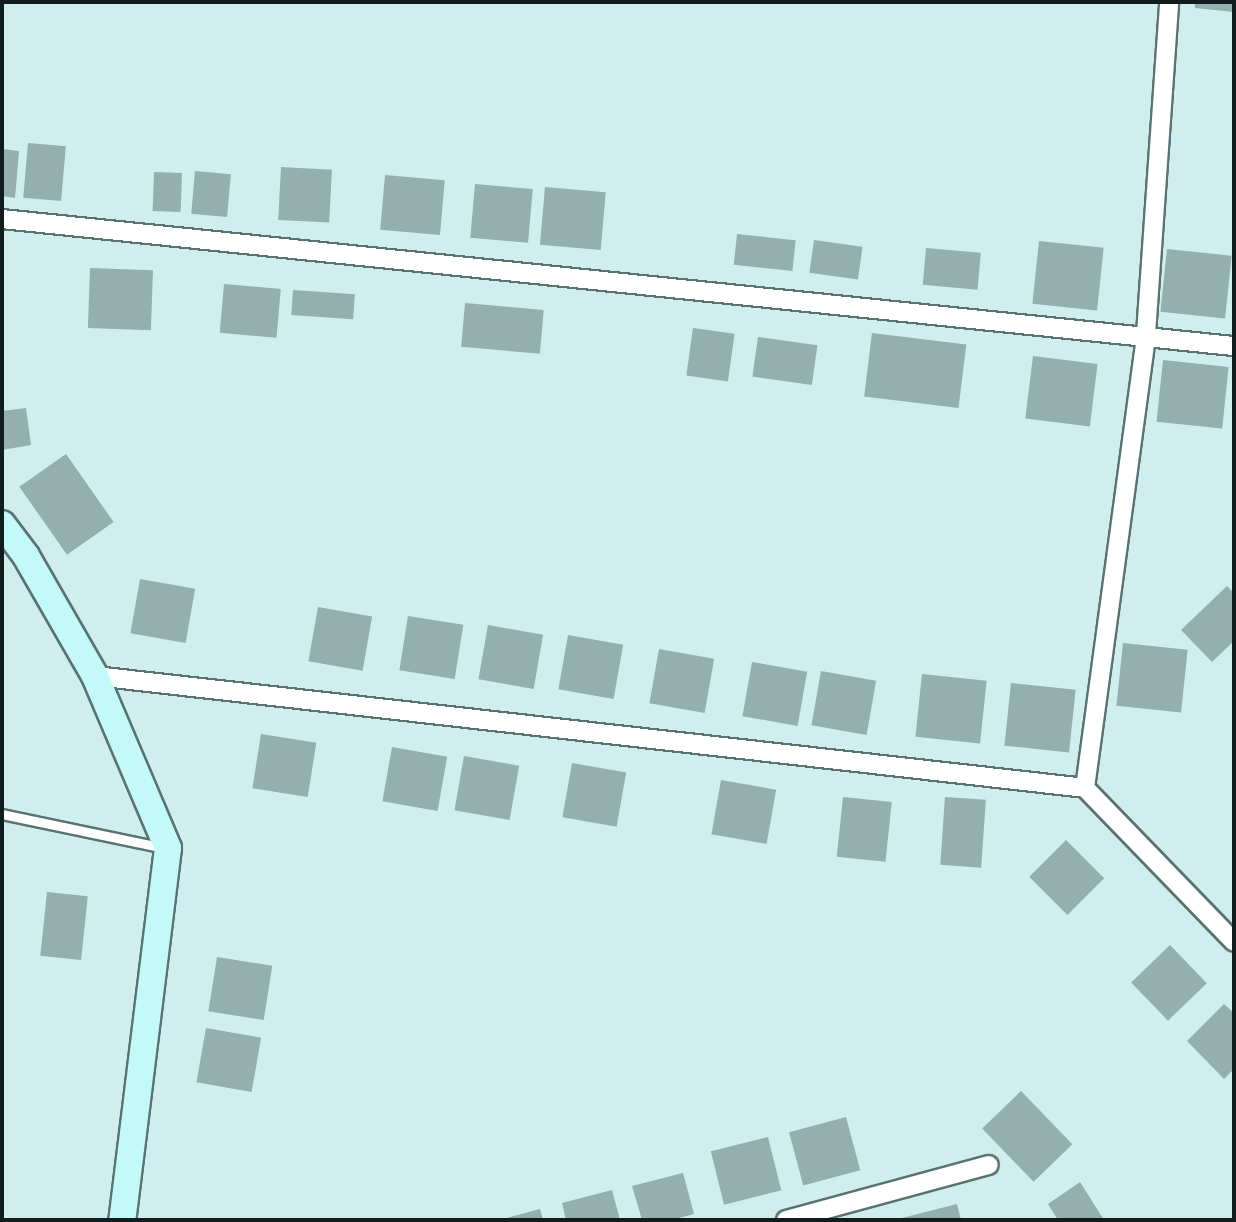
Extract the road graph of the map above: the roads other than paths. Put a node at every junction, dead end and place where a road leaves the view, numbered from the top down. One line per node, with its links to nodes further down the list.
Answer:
1 (1169, 2): 3 (street)
2 (2, 219): 3 (street)
3 (1146, 334): 4 (street); 7 (street)
4 (1234, 346)
5 (2, 524): 6 (street)
6 (95, 676): 7 (street); 9 (street)
7 (1085, 788): 10 (street)
8 (2, 814): 9 (lane)
9 (168, 848): 12 (street)
10 (1234, 942)
11 (989, 1165): 13 (street)
12 (122, 1220)
13 (786, 1220)

